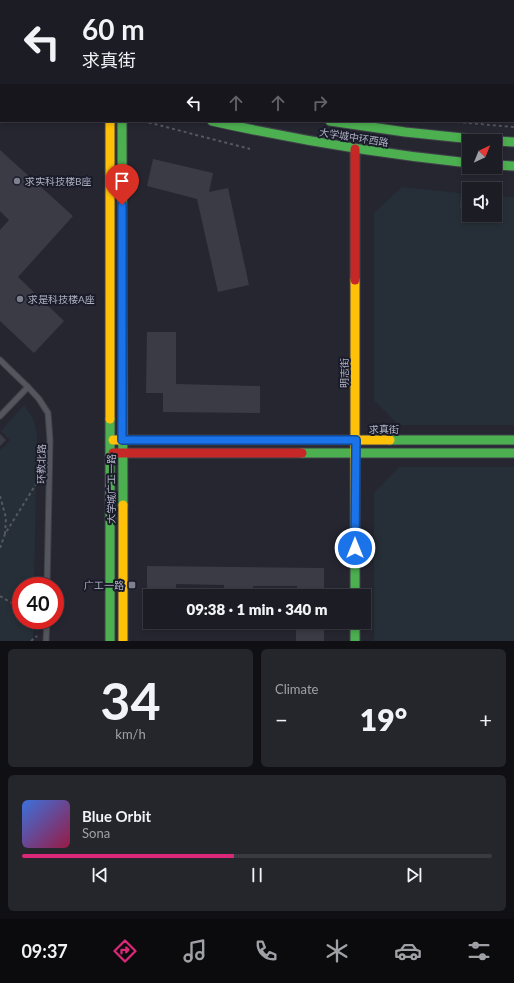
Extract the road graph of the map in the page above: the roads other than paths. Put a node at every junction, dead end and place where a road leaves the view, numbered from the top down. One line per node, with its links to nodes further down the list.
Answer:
1 (110, 122): 18 (main road, 大学城广工一路)
2 (122, 122): 19 (main road, 大学城广工一路)
3 (216, 122): 11 (main road, 大学城中环西路)
4 (342, 122): 5 (main road, 大学城中环西路)
5 (355, 123): 7 (main road, 大学城中环西路)
6 (514, 138): 8 (main road)
7 (462, 139)
8 (502, 141)
9 (502, 142): 10 (main road)
10 (514, 142)
11 (355, 149): 12 (main road, 大学城中环西路); 20 (main road, 明志街)
12 (462, 162)
13 (502, 165): 14 (main road)
14 (514, 166)
15 (0, 360): 16 (lane, 环教北路)
16 (28, 387): 17 (lane); 26 (lane, 环教北路)
17 (0, 416)
18 (110, 440): 19 (main road, 求真街); 22 (main road, 大学城广工一路)
19 (122, 440): 20 (main road, 求真街); 23 (main road, 大学城广工一路)
20 (356, 440): 21 (main road, 求真街); 24 (main road, 明志街)
21 (514, 440)
22 (110, 453): 23 (main road); 31 (main road, 大学城广工一路)
23 (122, 453): 24 (main road); 32 (main road, 大学城广工一路)
24 (355, 453): 25 (main road); 27 (main road, 明志街)
25 (514, 453)
26 (47, 577)
27 (355, 589)
28 (46, 629): 30 (lane)
29 (355, 629): 33 (main road)
30 (46, 641)
31 (110, 641)
32 (123, 641)
33 (356, 641)

